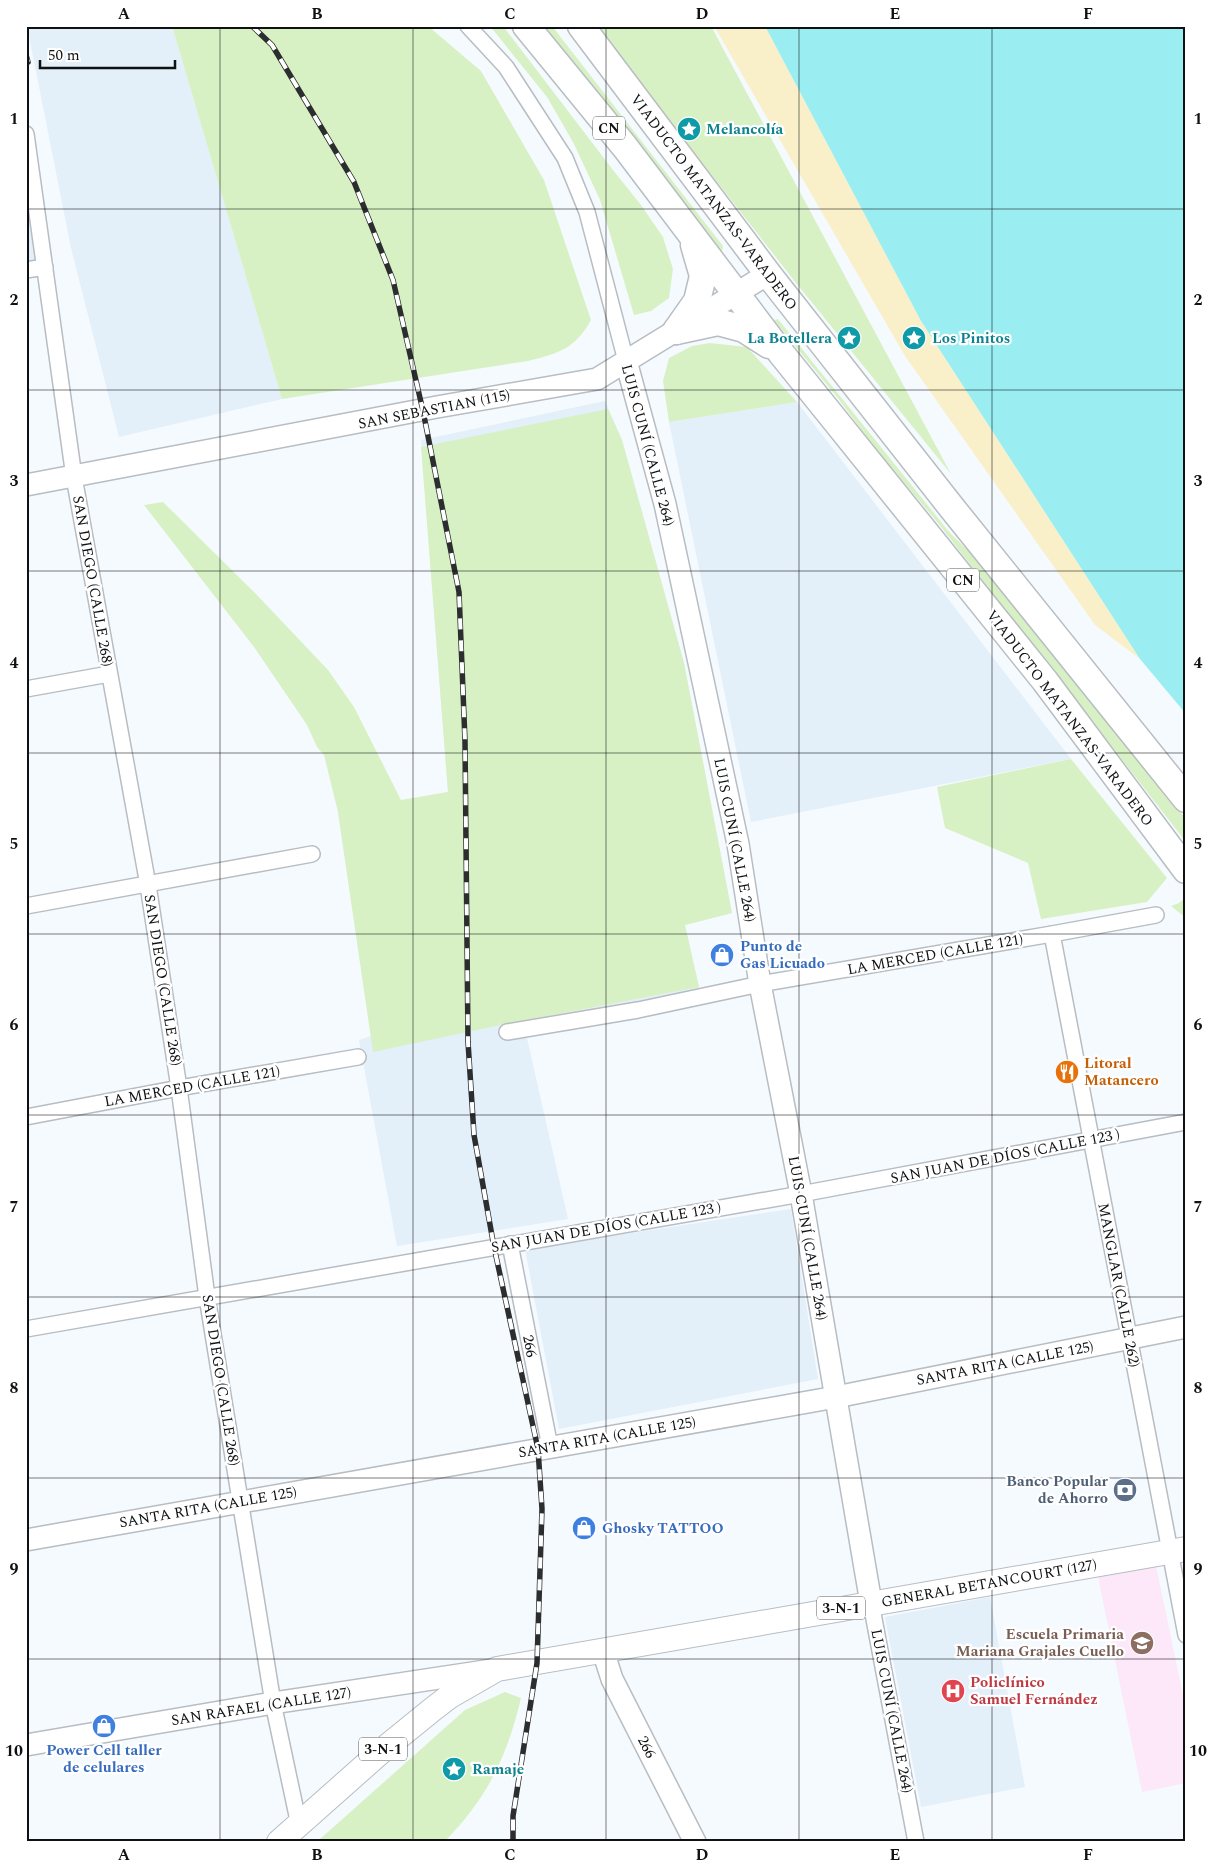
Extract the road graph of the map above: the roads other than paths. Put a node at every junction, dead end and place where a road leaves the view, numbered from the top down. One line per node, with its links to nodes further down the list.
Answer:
1 (468, 26): 12 (street, LUIS CUNÍ (CALLE 264))
2 (526, 26): 5 (highway, VIADUCTO MATANZAS-VARADERO / CN)
3 (581, 26): 8 (highway, VIADUCTO MATANZAS-VARADERO / CN)
4 (26, 134): 6 (street, SAN DIEGO (CALLE 268))
5 (690, 231): 9 (highway, VIADUCTO MATANZAS-VARADERO / CN); 10 (highway)
6 (45, 267): 7 (street); 13 (street, SAN DIEGO (CALLE 268))
7 (26, 270)
8 (768, 274): 9 (street, SAN SEBASTIAN (115)); 17 (highway, VIADUCTO MATANZAS-VARADERO / CN)
9 (736, 294): 10 (street, SAN SEBASTIAN (115)); 11 (highway, VIADUCTO MATANZAS-VARADERO / CN)
10 (676, 331): 11 (highway); 12 (street, SAN SEBASTIAN (115))
11 (781, 353): 19 (highway, VIADUCTO MATANZAS-VARADERO / CN)
12 (626, 361): 13 (street, SAN SEBASTIAN (115)); 24 (street, LUIS CUNÍ (CALLE 264))
13 (74, 477): 14 (street, SAN SEBASTIAN (115)); 15 (street, SAN DIEGO (CALLE 268))
14 (26, 485)
15 (109, 674): 16 (street); 20 (street, SAN DIEGO (CALLE 268))
16 (26, 689)
17 (1186, 799)
18 (312, 854): 20 (street)
19 (1186, 870)
20 (148, 884): 21 (street); 27 (street, SAN DIEGO (CALLE 268))
21 (26, 906)
22 (1156, 915): 23 (street, LA MERCED (CALLE 121))
23 (1052, 934): 24 (street, LA MERCED (CALLE 121)); 30 (street, MANGLAR (CALLE 262))
24 (760, 984): 25 (street, LA MERCED (CALLE 121)); 31 (street, LUIS CUNÍ (CALLE 264))
25 (507, 1032)
26 (358, 1057): 27 (street, LA MERCED (CALLE 121))
27 (179, 1088): 28 (street, LA MERCED (CALLE 121)); 33 (street, SAN DIEGO (CALLE 268))
28 (26, 1117)
29 (1186, 1122): 30 (street, SAN JUAN DE DÍOS (CALLE 123 ))
30 (1090, 1140): 31 (street, SAN JUAN DE DÍOS (CALLE 123 )); 36 (street, MANGLAR (CALLE 262))
31 (801, 1194): 32 (street, SAN JUAN DE DÍOS (CALLE 123 )); 37 (street, LUIS CUNÍ (CALLE 264))
32 (510, 1244): 33 (street, SAN JUAN DE DÍOS (CALLE 123 )); 38 (street, 266)
33 (207, 1297): 35 (street, SAN JUAN DE DÍOS (CALLE 123 )); 39 (street, SAN DIEGO (CALLE 268))
34 (1186, 1327): 36 (street, SANTA RITA (CALLE 125))
35 (26, 1329)
36 (1130, 1338): 37 (street, SANTA RITA (CALLE 125)); 41 (street, MANGLAR (CALLE 262))
37 (836, 1397): 38 (street, SANTA RITA (CALLE 125)); 42 (street, LUIS CUNÍ (CALLE 264))
38 (550, 1447): 39 (street, SANTA RITA (CALLE 125))
39 (240, 1501): 40 (street, SANTA RITA (CALLE 125)); 46 (street, SAN DIEGO (CALLE 268))
40 (26, 1540)
41 (1177, 1551): 42 (main road, GENERAL BETANCOURT (127) / 3-N-1); 43 (street, MANGLAR (CALLE 262))
42 (871, 1603): 44 (main road, GENERAL BETANCOURT (127) / 3-N-1); 51 (street, LUIS CUNÍ (CALLE 264))
43 (1186, 1635)
44 (604, 1651): 45 (main road, GENERAL BETANCOURT (127) / 3-N-1); 50 (street, 266)
45 (497, 1669): 46 (street, SAN RAFAEL (CALLE 127)); 48 (main road, 3-N-1)
46 (273, 1703): 47 (street, SAN RAFAEL (CALLE 127)); 48 (street, SAN DIEGO (CALLE 268))
47 (26, 1745)
48 (299, 1825): 49 (main road, 3-N-1)
49 (279, 1842)
50 (695, 1842)
51 (916, 1842)

